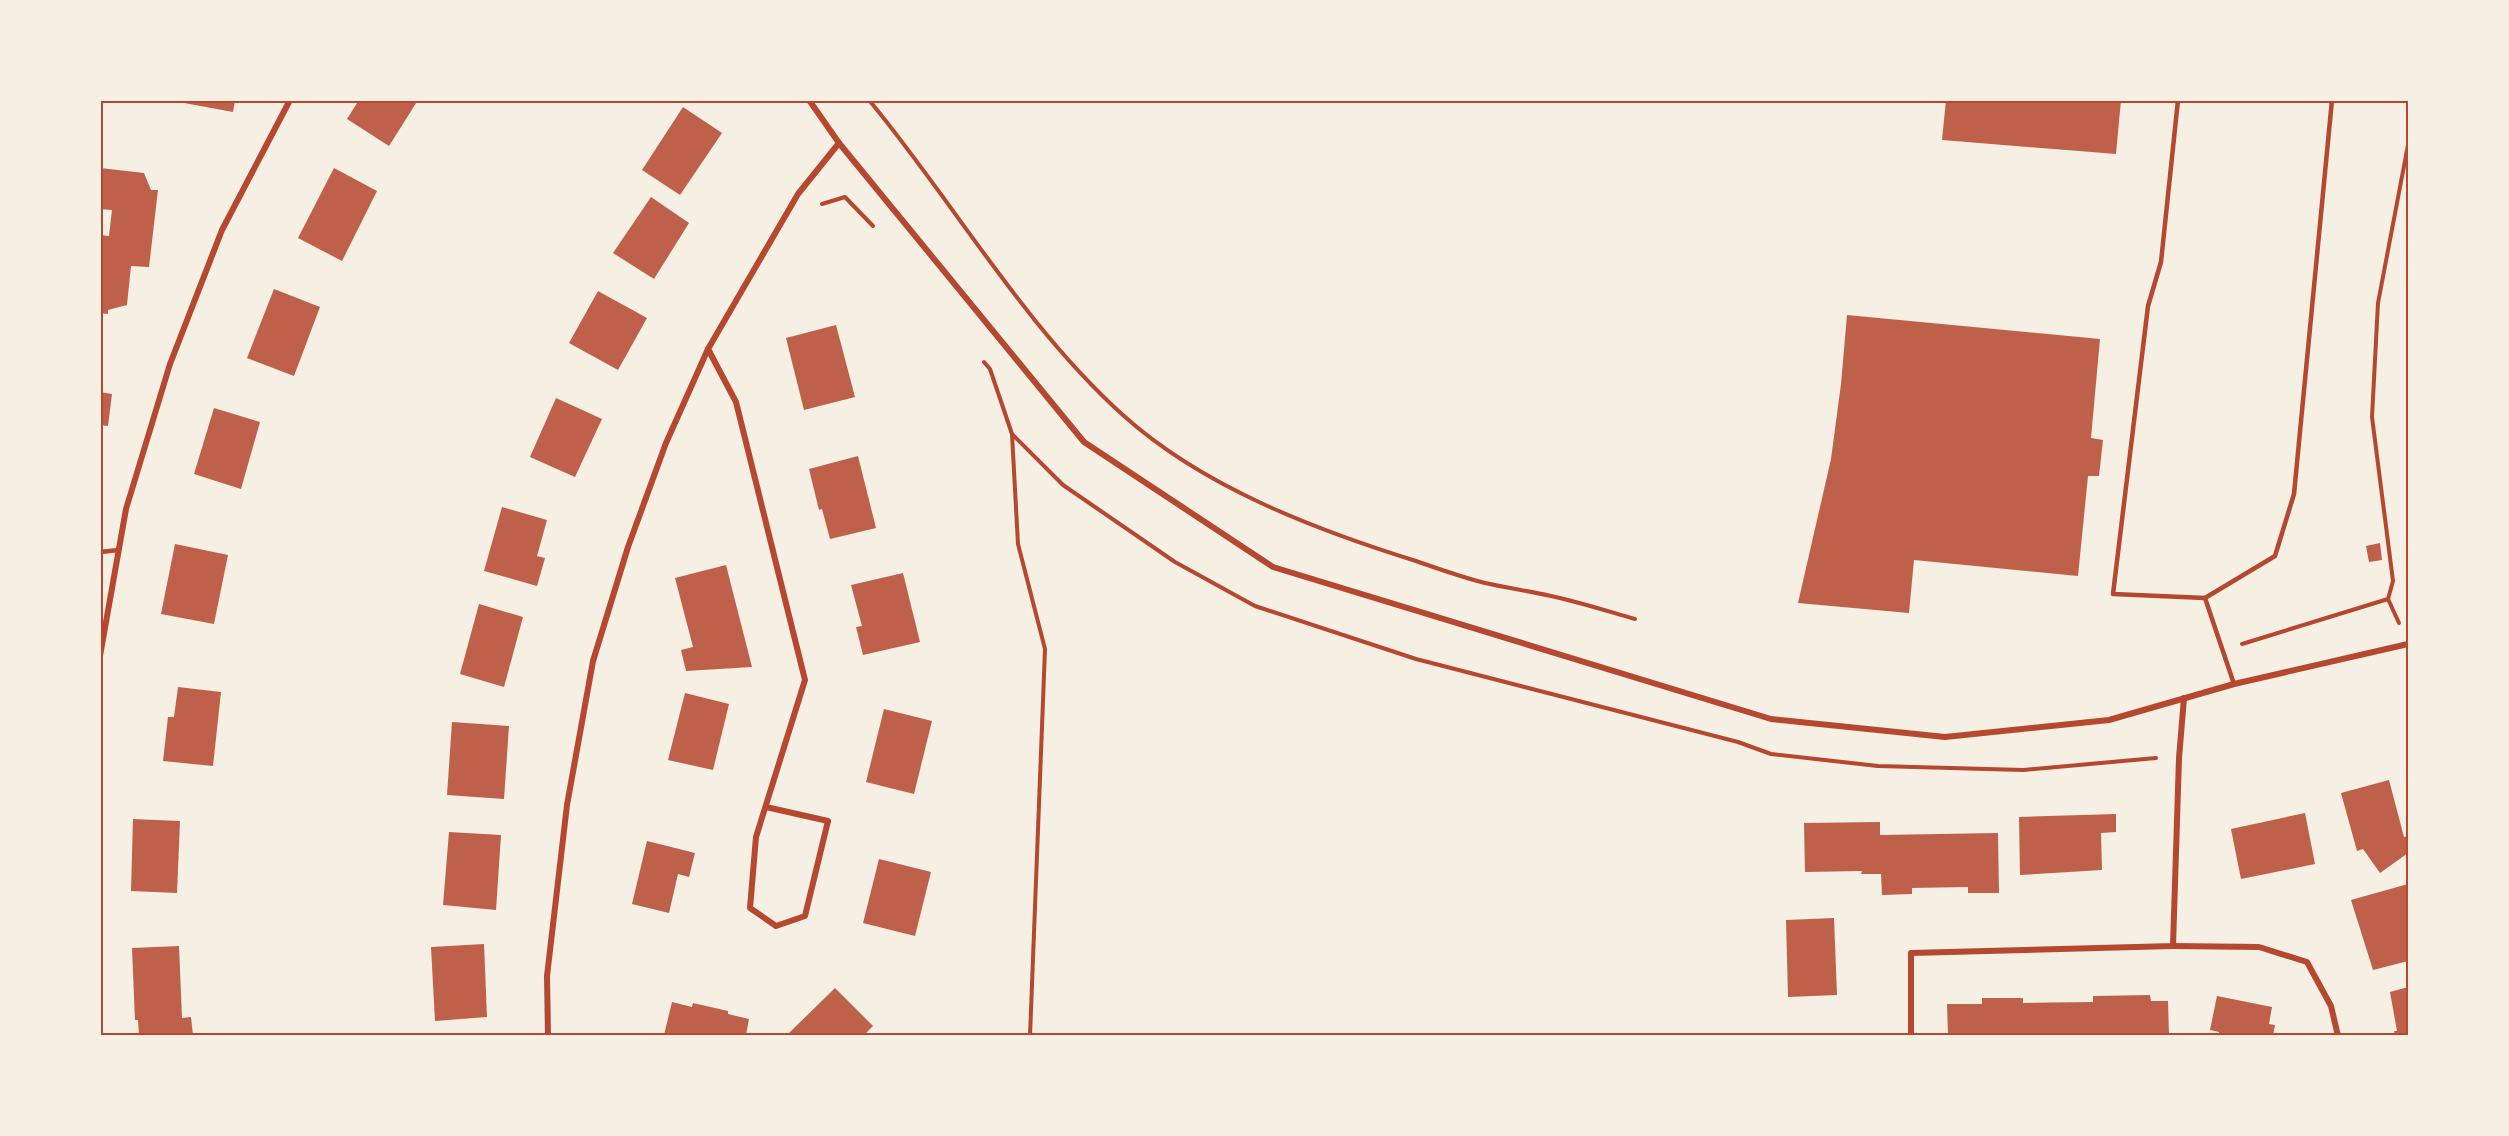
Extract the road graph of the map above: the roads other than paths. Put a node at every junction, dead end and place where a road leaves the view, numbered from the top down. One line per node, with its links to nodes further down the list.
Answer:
1 (290, 100): 7 (street)
2 (809, 100): 5 (street)
3 (2178, 100): 9 (lane)
4 (2332, 100): 9 (lane)
5 (839, 143): 6 (street); 13 (street)
6 (708, 349): 14 (street); 16 (street)
7 (119, 550): 8 (lane); 11 (street)
8 (100, 552)
9 (2205, 598): 12 (lane)
10 (2409, 644): 12 (street)
11 (100, 656)
12 (2234, 684): 13 (street)
13 (2184, 698): 15 (street)
14 (766, 807): 14 (street)
15 (2173, 946): 17 (street); 18 (street)
16 (548, 1035)
17 (1911, 1035)
18 (2338, 1035)

